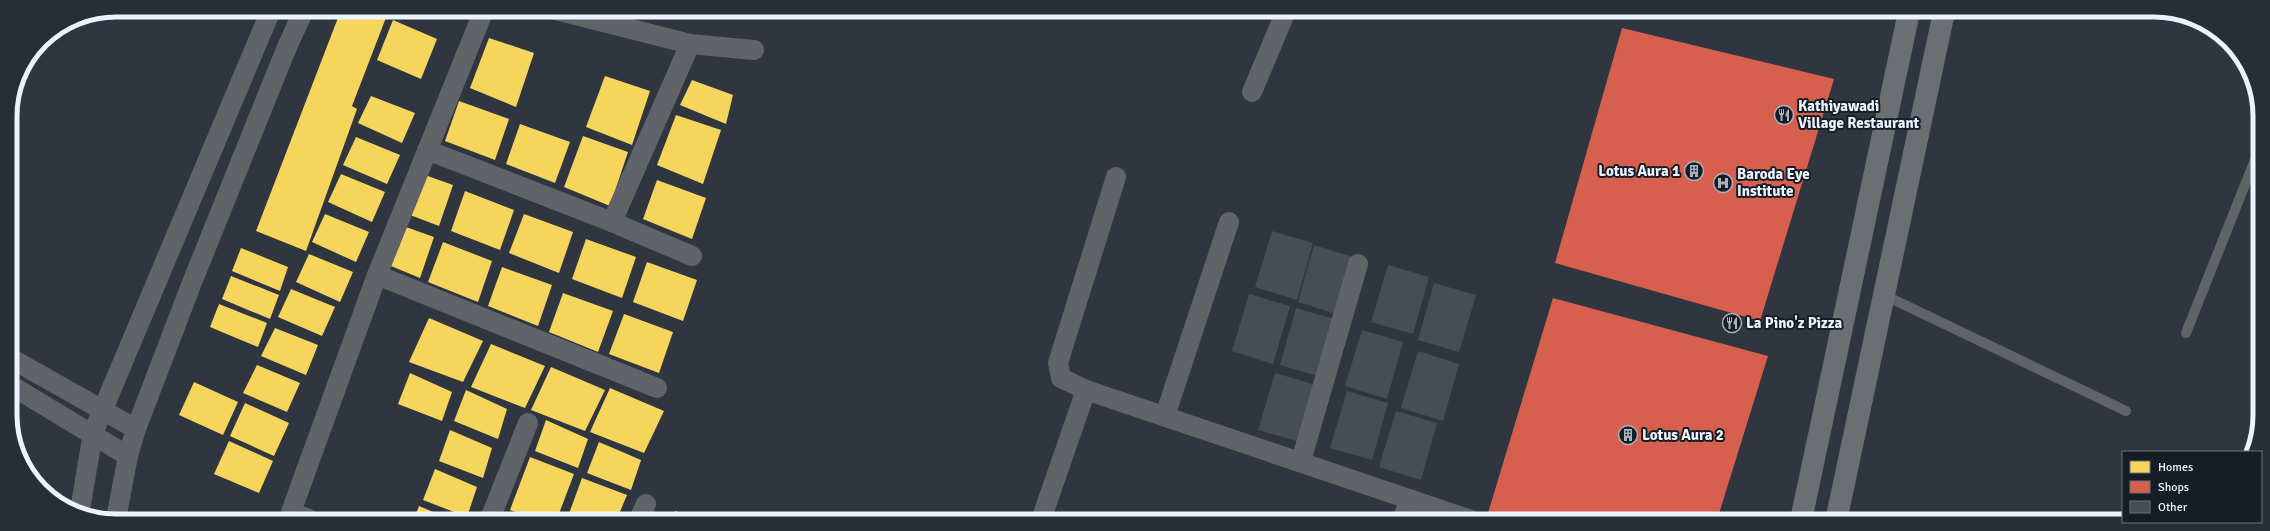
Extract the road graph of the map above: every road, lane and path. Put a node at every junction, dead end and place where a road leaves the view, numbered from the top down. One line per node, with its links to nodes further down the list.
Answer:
1 (268, 17): 26 (street)
2 (301, 17): 29 (street)
3 (481, 17): 11 (street)
4 (584, 17): 8 (street)
5 (1283, 17): 10 (street)
6 (1908, 17): 41 (main road)
7 (1943, 17): 19 (main road)
8 (690, 44): 9 (street); 14 (street)
9 (754, 50)
10 (1252, 92)
11 (427, 150): 14 (street); 18 (street)
12 (2253, 165): 20 (lane)
13 (1116, 176): 24 (street)
14 (612, 222): 16 (street)
15 (1228, 222): 27 (street)
16 (692, 256)
17 (1358, 264): 32 (street)
18 (377, 275): 22 (street); 36 (street)
19 (1884, 295): 25 (lane); 42 (main road)
20 (2186, 333)
21 (17, 361): 26 (street)
22 (657, 388)
23 (17, 389): 30 (street)
24 (1086, 390): 27 (street); 38 (street)
25 (2126, 410)
26 (103, 411): 29 (street); 30 (street)
27 (1165, 416): 32 (street)
28 (528, 423): 37 (street)
29 (136, 429): 31 (street)
30 (93, 433): 31 (street); 34 (street)
31 (128, 456): 35 (street)
32 (1302, 461): 33 (street)
33 (1410, 499): 39 (street); 40 (street)
34 (80, 508)
35 (117, 514)
36 (291, 514)
37 (492, 514)
38 (1043, 514)
39 (1404, 514)
40 (1454, 514)
41 (1802, 514)
42 (1837, 514)

